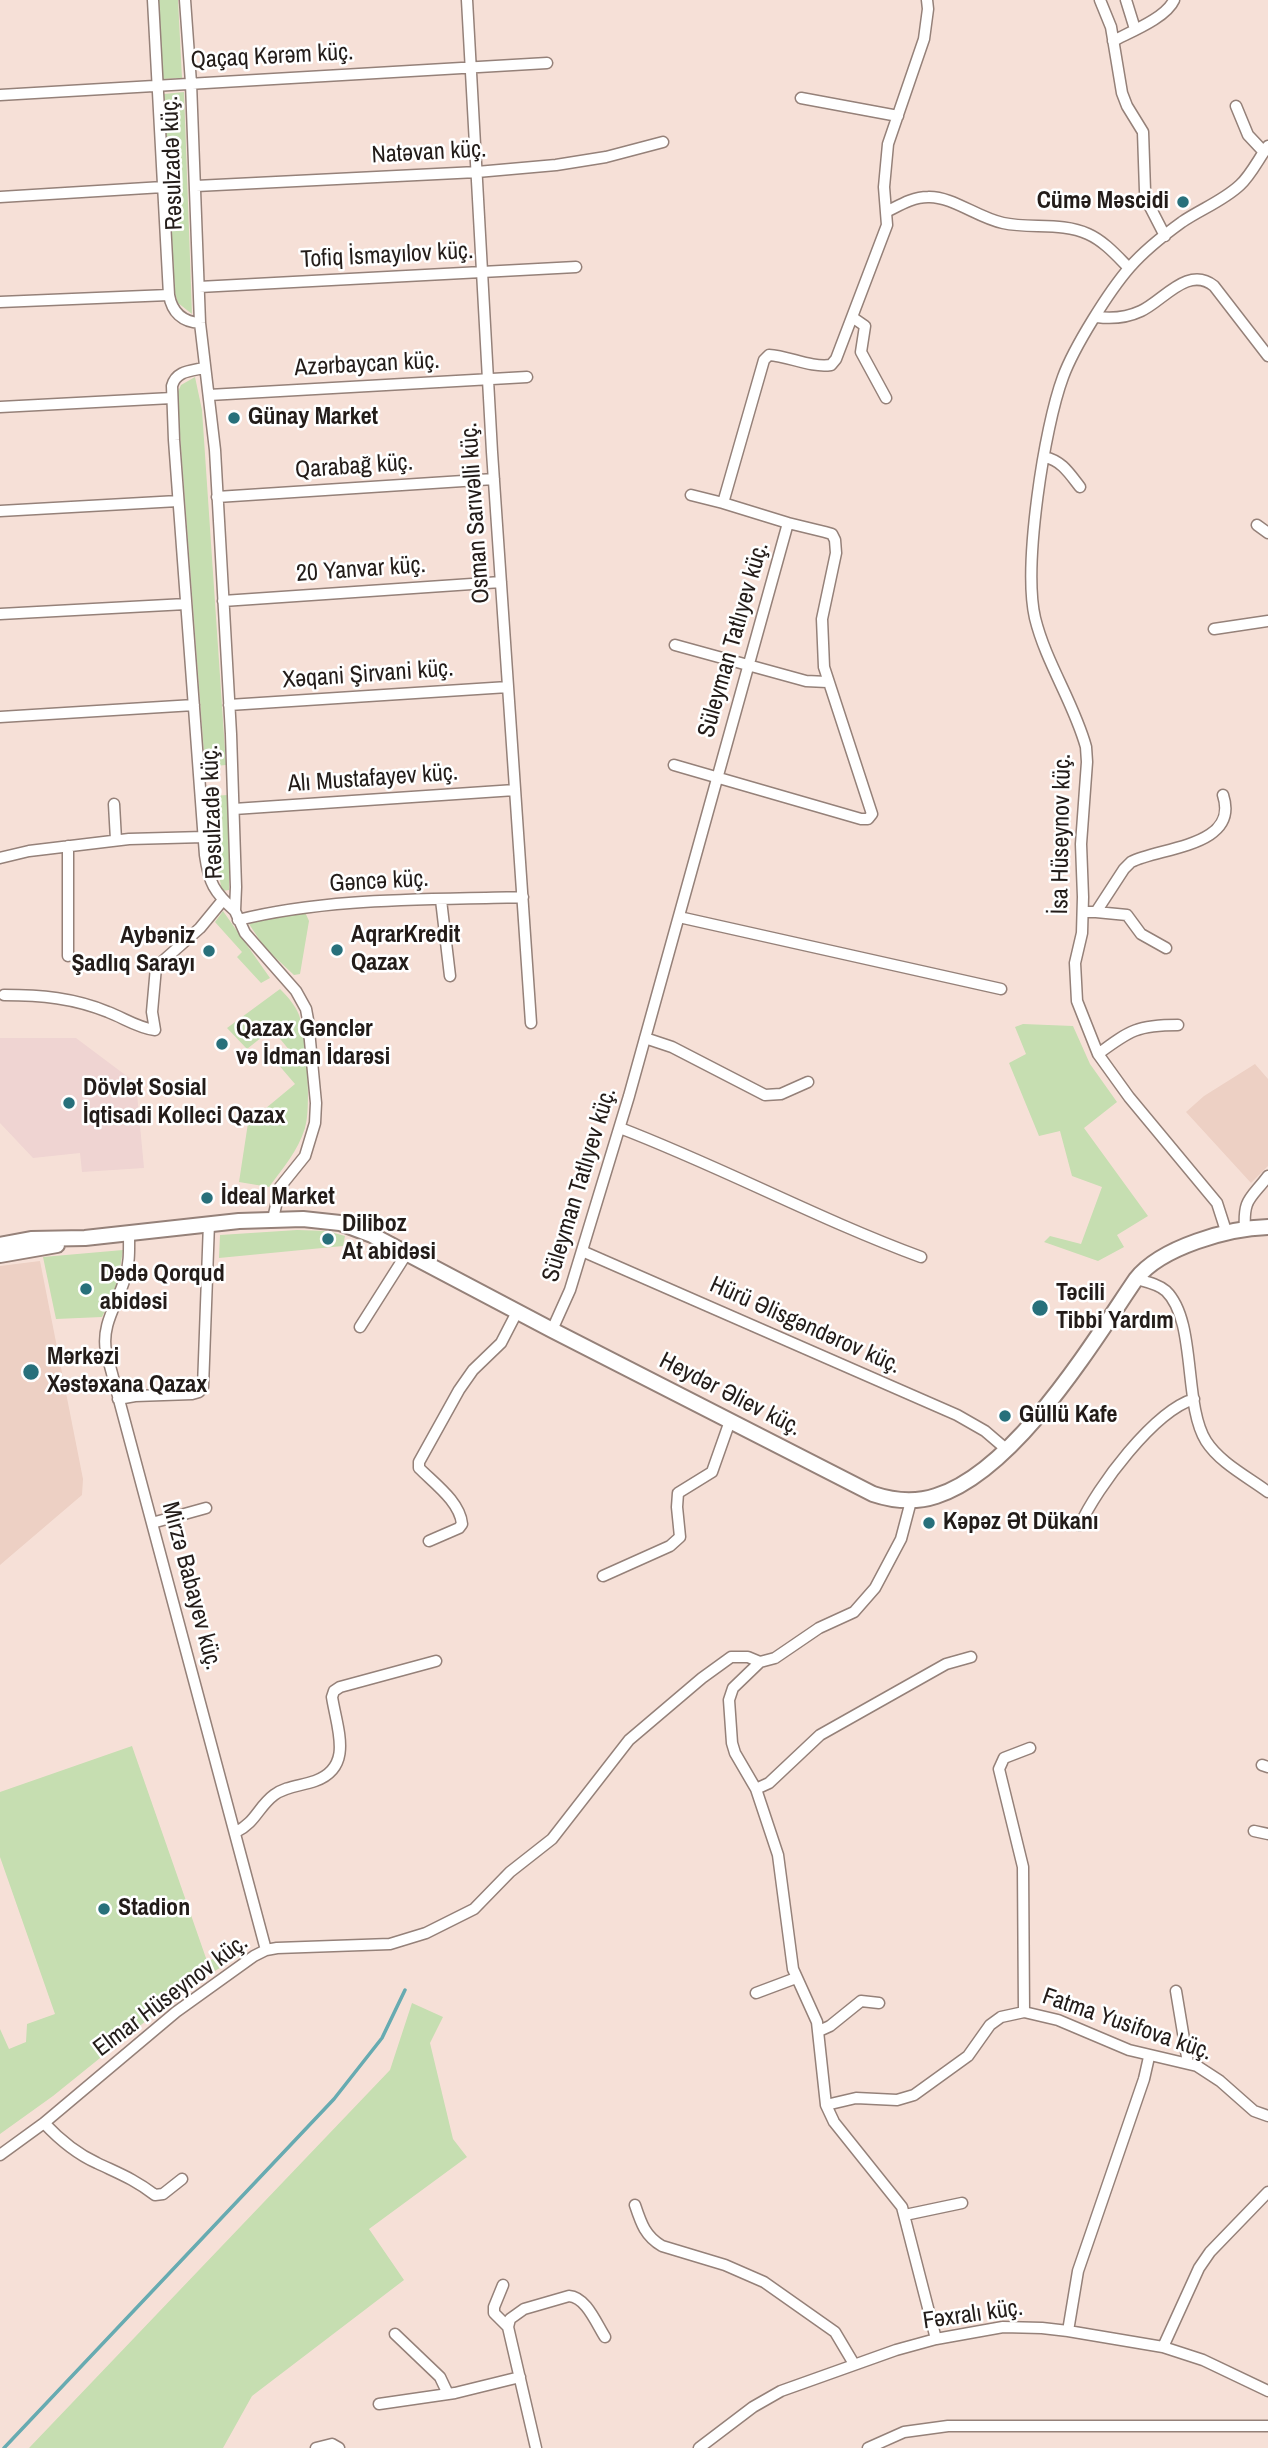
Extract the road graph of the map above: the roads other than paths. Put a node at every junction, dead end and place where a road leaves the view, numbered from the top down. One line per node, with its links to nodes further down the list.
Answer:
1 (153, 0): 13 (street)
2 (185, 0): 12 (street, Rəsulzadə küç.)
3 (467, 0): 11 (street, Osman Sarıvəlli küç.)
4 (927, 0): 17 (street)
5 (1100, 0): 9 (street)
6 (1126, 0): 8 (street)
7 (1174, 0): 8 (street)
8 (1135, 29): 9 (street)
9 (1113, 41): 25 (street)
10 (547, 63): 11 (street, Qaçaq Kərəm küç.)
11 (471, 67): 12 (street, Qaçaq Kərəm küç.); 20 (street, Osman Sarıvəlli küç.)
12 (191, 83): 13 (street, Qaçaq Kərəm küç.); 21 (street, Rəsulzadə küç.)
13 (158, 85): 14 (street, Qaçaq Kərəm küç.); 22 (street)
14 (0, 95)
15 (801, 98): 17 (street)
16 (1236, 106): 19 (street)
17 (898, 116): 24 (street)
18 (663, 142): 20 (street, Natəvan küç.)
19 (1266, 149): 25 (street, İsa Hüseynov küç.)
20 (477, 172): 21 (street, Natəvan küç.); 28 (street, Osman Sarıvəlli küç.)
21 (196, 186): 29 (street, Rəsulzadə küç.)
22 (163, 187): 23 (street); 30 (street)
23 (0, 197)
24 (888, 211): 27 (street); 32 (street)
25 (1165, 236): 27 (street, İsa Hüseynov küç.)
26 (576, 267): 28 (street, Tofiq İsmayılov küç.)
27 (1129, 268): 33 (street, İsa Hüseynov küç.)
28 (482, 272): 29 (street, Tofiq İsmayılov küç.); 38 (street, Osman Sarıvəlli küç.)
29 (199, 287): 34 (street, Rəsulzadə küç.)
30 (169, 295): 31 (street); 34 (street)
31 (0, 302)
32 (852, 317): 41 (street); 49 (street)
33 (1097, 317): 35 (street); 43 (street, İsa Hüseynov küç.)
34 (200, 323): 36 (street, Rəsulzadə küç.)
35 (1268, 356)
36 (204, 368): 39 (street, Rəsulzadə küç.); 40 (street)
37 (527, 377): 38 (street, Azərbaycan küç.)
38 (488, 379): 39 (street, Azərbaycan küç.); 44 (street, Osman Sarıvəlli küç.)
39 (209, 396): 47 (street, Rəsulzadə küç.)
40 (172, 398): 42 (street); 48 (street)
41 (886, 398)
42 (0, 407)
43 (1045, 457): 45 (street); 80 (street, İsa Hüseynov küç.)
44 (494, 479): 47 (street, Qarabağ küç.); 54 (street, Osman Sarıvəlli küç.)
45 (1080, 487)
46 (691, 495): 49 (street, Süleyman Tatlıyev küç.)
47 (218, 497): 55 (street, Rəsulzadə küç.)
48 (178, 501): 50 (street); 56 (street)
49 (723, 503): 51 (street, Süleyman Tatlıyev küç.)
50 (0, 511)
51 (788, 523): 61 (street, Süleyman Tatlıyev küç.); 62 (street)
52 (1257, 525): 53 (street)
53 (1268, 533)
54 (501, 582): 55 (street, 20 Yanvar küç.); 63 (street, Osman Sarıvəlli küç.)
55 (223, 601): 65 (street, Rəsulzadə küç.)
56 (186, 604): 57 (street); 64 (street)
57 (0, 614)
58 (1268, 621): 59 (street)
59 (1214, 629)
60 (675, 645): 61 (street)
61 (749, 666): 62 (street); 68 (street, Süleyman Tatlıyev küç.)
62 (827, 682): 68 (street)
63 (509, 687): 65 (street, Xəqani Şirvani küç.); 69 (street, Osman Sarıvəlli küç.)
64 (194, 705): 66 (street); 73 (street)
65 (229, 705): 72 (street, Rəsulzadə küç.)
66 (0, 717)
67 (674, 765): 68 (street)
68 (718, 776): 83 (street, Süleyman Tatlıyev küç.)
69 (516, 790): 72 (street, Alı Mustafayev küç.); 77 (street, Osman Sarıvəlli küç.)
70 (1223, 795): 81 (street)
71 (114, 804): 74 (street)
72 (234, 809): 82 (street, Rəsulzadə küç.)
73 (204, 837): 74 (street); 78 (street)
74 (116, 840): 75 (street)
75 (68, 846): 76 (street); 85 (street)
76 (0, 858)
77 (523, 897): 79 (street, Gəncə küç.); 89 (street, Osman Sarıvəlli küç.)
78 (223, 900): 82 (street); 88 (street)
79 (442, 900): 82 (street, Gəncə küç.); 86 (street)
80 (1083, 912): 81 (street); 92 (street, İsa Hüseynov küç.)
81 (1096, 912): 84 (street)
82 (236, 915): 96 (street)
83 (679, 917): 87 (street); 91 (street, Süleyman Tatlıyev küç.)
84 (1166, 948)
85 (68, 956)
86 (450, 976)
87 (1000, 989)
88 (4, 995)
89 (531, 1023)
90 (1178, 1025): 92 (street)
91 (645, 1038): 93 (street); 94 (street, Süleyman Tatlıyev küç.)
92 (1098, 1054): 101 (street, İsa Hüseynov küç.)
93 (808, 1083)
94 (620, 1128): 104 (street, Süleyman Tatlıyev küç.); 107 (street)
95 (1268, 1176): 99 (street)
96 (273, 1219): 97 (main road, Heydər Əliev küç.); 105 (main road, Heydər Əliev küç.)
97 (209, 1223): 100 (main road, Heydər Əliev küç.); 112 (street)
98 (1268, 1227): 99 (main road, Heydər Əliev küç.)
99 (1245, 1230): 101 (main road, Heydər Əliev küç.)
100 (129, 1233): 102 (main road, Heydər Əliev küç.); 112 (street, Mirzə Babayev küç.)
101 (1227, 1234): 108 (main road, Heydər Əliev küç.)
102 (85, 1238): 103 (main road); 106 (main road)
103 (0, 1245)
104 (582, 1251): 111 (street, Süleyman Tatlıyev küç.); 115 (street, Hürü Əlisgəndərov küç.)
105 (407, 1253): 109 (main road, Heydər Əliev küç.); 110 (street)
106 (0, 1255)
107 (921, 1257)
108 (1136, 1279): 113 (street); 115 (main road, Heydər Əliev küç.)
109 (517, 1312): 111 (main road, Heydər Əliev küç.); 121 (street)
110 (359, 1327)
111 (552, 1330): 114 (main road, Heydər Əliev küç.)
112 (118, 1399): 119 (street, Mirzə Babayev küç.)
113 (1194, 1399): 116 (street); 120 (street)
114 (730, 1421): 117 (main road, Heydər Əliev küç.); 122 (street)
115 (1006, 1449): 117 (main road, Heydər Əliev küç.)
116 (1268, 1492)
117 (911, 1501): 125 (street, Elmar Hüseynov küç.)
118 (206, 1508): 119 (street)
119 (152, 1523): 129 (street, Mirzə Babayev küç.)
120 (1080, 1525)
121 (429, 1541)
122 (603, 1576)
123 (971, 1657): 127 (street)
124 (436, 1661): 129 (street)
125 (760, 1662): 127 (street); 131 (street, Elmar Hüseynov küç.)
126 (1030, 1748): 136 (street)
127 (756, 1789): 132 (street)
128 (1255, 1831): 130 (street)
129 (236, 1832): 131 (street, Mirzə Babayev küç.)
130 (1268, 1835)
131 (266, 1950): 142 (street, Elmar Hüseynov küç.)
132 (796, 1978): 134 (street); 137 (street)
133 (1176, 1991): 139 (street)
134 (756, 1993)
135 (879, 2003): 137 (street)
136 (1024, 2012): 138 (street, Fatma Yusifova küç.); 140 (street, Fatma Yusifova küç.)
137 (819, 2031): 140 (street)
138 (1149, 2056): 139 (street, Fatma Yusifova küç.); 151 (street)
139 (1188, 2063): 141 (street, Fatma Yusifova küç.)
140 (826, 2105): 148 (street)
141 (1268, 2116)
142 (44, 2123): 143 (street, Elmar Hüseynov küç.); 144 (street)
143 (0, 2155)
144 (182, 2179)
145 (1268, 2192): 155 (street)
146 (962, 2203): 148 (street)
147 (635, 2205): 156 (street)
148 (905, 2215): 154 (street)
149 (503, 2285): 150 (street)
150 (508, 2327): 153 (street); 157 (street)
151 (1068, 2331): 154 (street, Fəxralı küç.); 155 (street, Fəxralı küç.)
152 (395, 2334): 159 (street)
153 (605, 2337)
154 (936, 2339): 156 (street, Fəxralı küç.)
155 (1163, 2347): 158 (street, Fəxralı küç.)
156 (854, 2364): 165 (street, Fəxralı küç.)
157 (520, 2377): 159 (street); 164 (street)
158 (1268, 2391)
159 (448, 2395): 160 (street)
160 (379, 2404)
161 (1268, 2426): 166 (street)
162 (316, 2448): 163 (street)
163 (339, 2448)
164 (536, 2448)
165 (699, 2448)
166 (868, 2448)

